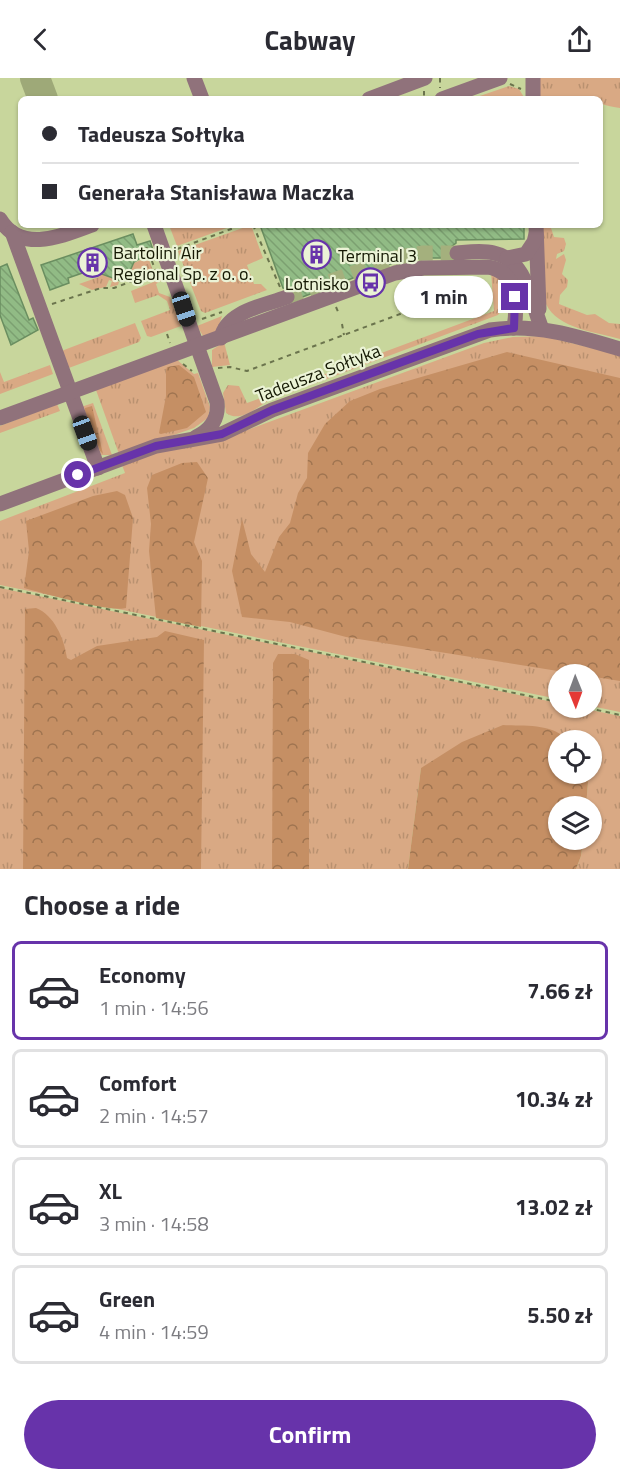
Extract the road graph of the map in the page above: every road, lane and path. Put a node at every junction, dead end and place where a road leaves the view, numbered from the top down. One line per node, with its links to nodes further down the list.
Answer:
1 (194, 78): 7 (street)
2 (425, 78): 8 (street)
3 (533, 78): 6 (street)
4 (502, 81): 5 (street); 6 (path)
5 (465, 84): 9 (street)
6 (528, 95)
7 (201, 96)
8 (377, 96)
9 (447, 96)
10 (0, 219): 16 (street)
11 (83, 228): 16 (street)
12 (155, 228): 32 (street)
13 (234, 228): 18 (path)
14 (254, 228): 22 (path)
15 (536, 230): 20 (street); 26 (street)
16 (12, 232): 37 (street)
17 (143, 249): 24 (path)
18 (176, 249)
19 (457, 253): 20 (street)
20 (507, 258): 21 (street)
21 (524, 281): 26 (street); 27 (street)
22 (284, 294): 30 (street)
23 (418, 298): 29 (path)
24 (48, 302)
25 (342, 324): 29 (path)
26 (541, 325): 27 (street, Tadeusza Sołtyka); 33 (street, Tadeusza Sołtyka)
27 (514, 328): 30 (street); 40 (street, Tadeusza Sołtyka)
28 (167, 334): 31 (path)
29 (344, 335): 35 (path)
30 (221, 338): 32 (street)
31 (170, 342)
32 (196, 347): 37 (street); 38 (street)
33 (620, 349)
34 (176, 358): 36 (path)
35 (213, 369)
36 (198, 372)
37 (69, 393): 39 (street); 42 (street)
38 (217, 410): 40 (street); 41 (street)
39 (0, 418)
40 (250, 420): 41 (street, Tadeusza Sołtyka)
41 (196, 437): 42 (street, Tadeusza Sołtyka)
42 (98, 468): 43 (street, Tadeusza Sołtyka)
43 (0, 504)
44 (0, 586): 45 (path)
45 (548, 700)
46 (602, 711): 47 (path)
47 (620, 715)

